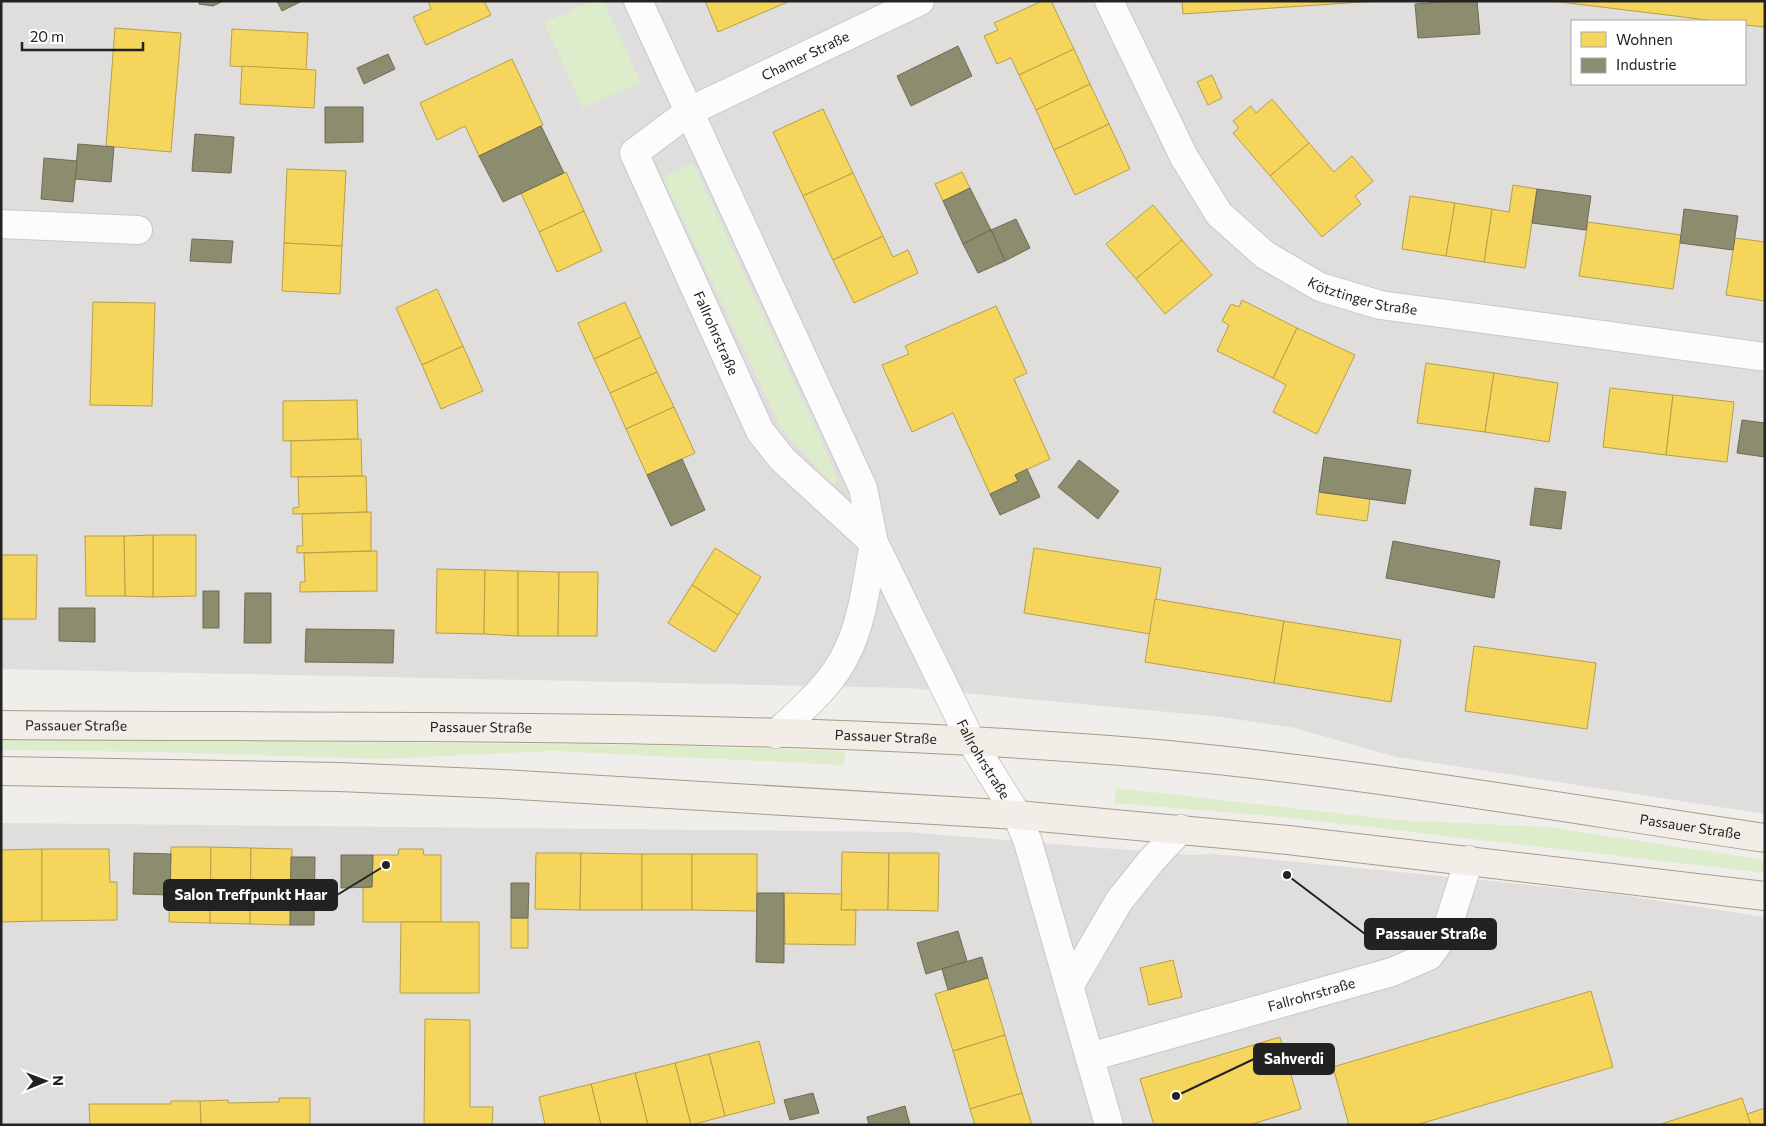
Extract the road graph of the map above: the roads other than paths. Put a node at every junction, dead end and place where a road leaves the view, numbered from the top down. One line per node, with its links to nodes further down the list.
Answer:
1 (638, 1): 4 (street, Fallrohrstraße)
2 (920, 1): 4 (street, Chamer Straße)
3 (1110, 1): 7 (street, Kötztinger Straße)
4 (690, 111): 8 (street, Fallrohrstraße); 8 (street, Fallrohrstraße)
5 (1, 224): 6 (street)
6 (138, 230)
7 (1765, 357)
8 (874, 544): 10 (street, Fallrohrstraße); 11 (street, Fallrohrstraße)
9 (1, 725): 10 (main road, Passauer Straße)
10 (776, 734): 11 (main road, Passauer Straße)
11 (971, 741): 13 (street, Fallrohrstraße); 15 (main road, Passauer Straße)
12 (1, 771): 13 (main road)
13 (1017, 815): 14 (main road); 18 (street, Fallrohrstraße)
14 (1180, 830): 16 (main road); 18 (street)
15 (1765, 838)
16 (1469, 860): 17 (main road); 19 (street, Fallrohrstraße)
17 (1765, 896)
18 (1070, 985): 19 (street, Fallrohrstraße)
19 (1090, 1057): 20 (street, Fallrohrstraße)
20 (1109, 1125)

